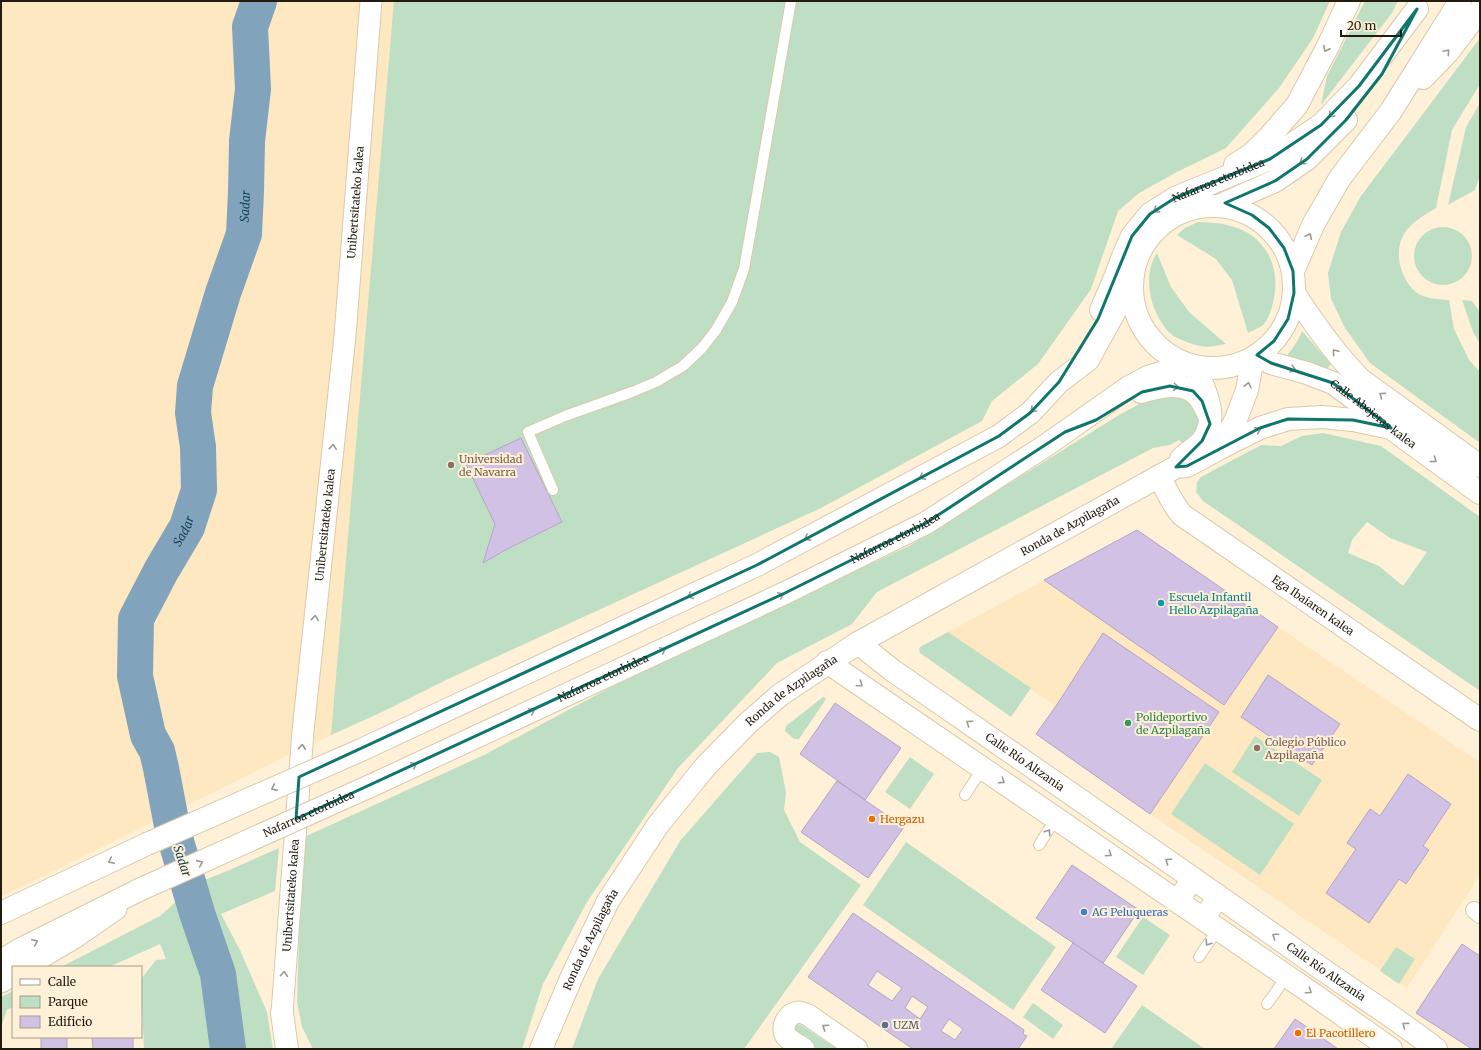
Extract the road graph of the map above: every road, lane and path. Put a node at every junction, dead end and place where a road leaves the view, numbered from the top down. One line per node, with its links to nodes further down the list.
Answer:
1 (371, 1): 45 (street, Unibertsitateko kalea, one-way to 1)
2 (791, 1): 22 (lane)
3 (1349, 1): 8 (main road, one-way to 8)
4 (1460, 1): 7 (main road)
5 (1420, 5): 8 (main road, Nafarroa etorbidea, one-way to 8); 9 (main road, Nafarroa etorbidea, one-way to 9)
6 (1480, 10): 7 (main road, one-way to 6)
7 (1391, 111): 10 (main road, one-way to 7)
8 (1197, 190): 15 (main road, Nafarroa etorbidea, one-way to 15)
9 (1221, 205): 10 (main road); 11 (main road)
10 (1293, 271): 12 (main road)
11 (1131, 282): 14 (main road); 15 (main road, Nafarroa etorbidea)
12 (1294, 293): 13 (main road); 20 (main road, Calle Abejeras kalea, one-way to 12)
13 (1255, 356): 14 (main road); 17 (main road, Calle Abejeras kalea, one-way to 17); 19 (main road, one-way to 13)
14 (1191, 366): 16 (main road, Ronda de Azpilagaña); 18 (main road, Nafarroa etorbidea)
15 (1059, 382): 35 (main road, Nafarroa etorbidea, one-way to 35, bridge)
16 (1210, 417): 18 (main road, one-way to 16); 21 (main road, Ronda de Azpilagaña)
17 (1391, 428): 19 (main road, Ronda de Azpilagaña, one-way to 17); 23 (main road, Calle Abejeras kalea, one-way to 23)
18 (1065, 432): 32 (main road, Nafarroa etorbidea, one-way to 18, bridge)
19 (1222, 447): 21 (main road, Ronda de Azpilagaña)
20 (1480, 466)
21 (1168, 472): 24 (main road, Ronda de Azpilagaña); 26 (main road, Ega Ibaiaren kalea)
22 (553, 490)
23 (1480, 493)
24 (858, 643): 25 (main road, Ronda de Azpilagaña); 31 (main road, Calle Río Altzania, one-way to 24)
25 (828, 662): 27 (main road, one-way to 27); 47 (main road, Ronda de Azpilagaña)
26 (1480, 720)
27 (983, 768): 28 (lane); 29 (main road, one-way to 29)
28 (965, 795)
29 (1056, 818): 30 (lane, one-way to 29); 34 (main road, one-way to 34)
30 (1039, 845)
31 (1195, 879): 33 (main road, Calle Río Altzania); 34 (street)
32 (139, 890): 39 (main road, Nafarroa etorbidea, one-way to 32); 40 (street)
33 (1216, 894): 36 (street); 51 (main road, Calle Río Altzania, one-way to 33)
34 (1181, 904): 36 (main road)
35 (1, 913)
36 (1199, 916): 37 (main road)
37 (1218, 929): 38 (lane, one-way to 38); 42 (main road)
38 (1199, 957)
39 (1, 961)
40 (27, 966)
41 (12, 976): 43 (street)
42 (1287, 976): 44 (lane); 50 (main road, one-way to 50)
43 (1, 982)
44 (1267, 1004)
45 (282, 1013): 46 (main road, Unibertsitateko kalea)
46 (287, 1049)
47 (541, 1049)
48 (804, 1049): 49 (street, one-way to 48)
49 (857, 1049)
50 (1391, 1049)
51 (1436, 1049)

